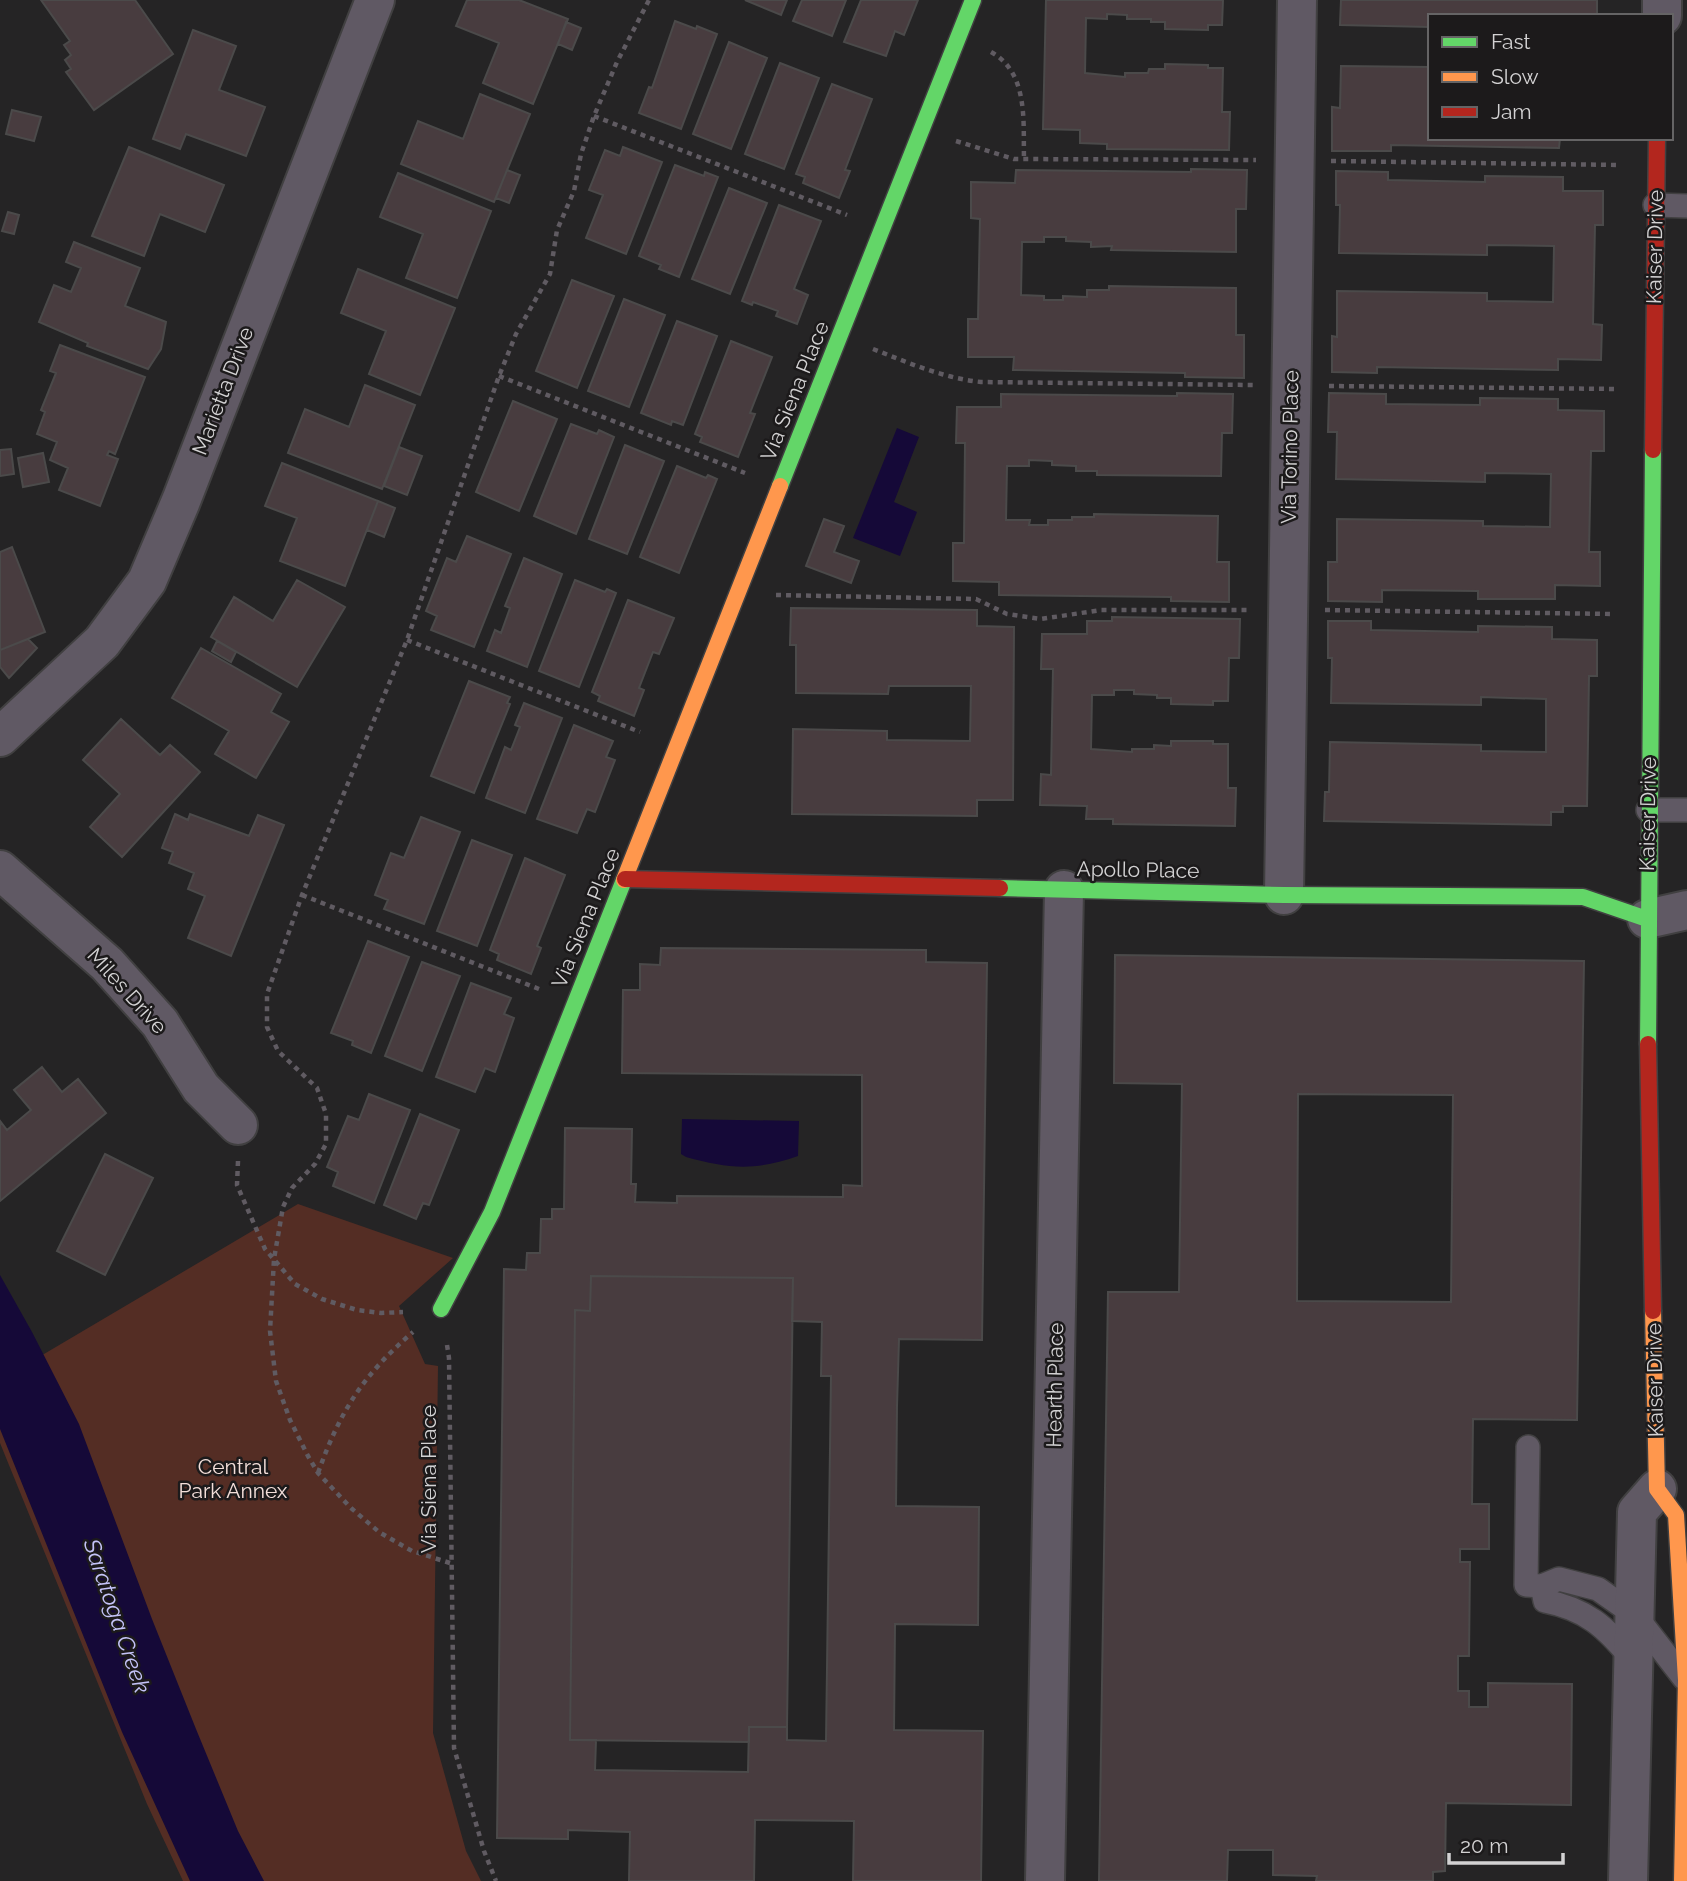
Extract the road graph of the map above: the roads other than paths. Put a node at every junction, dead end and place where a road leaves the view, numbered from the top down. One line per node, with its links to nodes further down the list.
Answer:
1 (375, 0): 7 (street, Marietta Drive)
2 (973, 0): 11 (street, Via Siena Place)
3 (1297, 0): 13 (street, Via Torino Place)
4 (1657, 140): 5 (street, Kaiser Drive)
5 (1655, 205): 6 (lane); 8 (street, Kaiser Drive)
6 (1687, 206)
7 (0, 737)
8 (1648, 810): 9 (lane); 15 (street, Kaiser Drive)
9 (1687, 810)
10 (0, 870): 16 (street, Miles Drive)
11 (625, 879): 12 (street, Apollo Place); 17 (street, Via Siena Place)
12 (1064, 890): 13 (street, Apollo Place); 26 (street, Hearth Place)
13 (1284, 895): 15 (street, Apollo Place)
14 (1687, 910): 15 (street)
15 (1647, 919): 19 (street, Kaiser Drive)
16 (238, 1125)
17 (441, 1309)
18 (1528, 1447): 20 (lane)
19 (1657, 1489): 21 (street); 22 (street)
20 (1542, 1586): 22 (lane); 24 (lane)
21 (1683, 1589): 22 (street); 23 (street)
22 (1635, 1615): 24 (street); 25 (lane)
23 (1685, 1633): 25 (street)
24 (1632, 1659): 27 (street)
25 (1686, 1680): 28 (street)
26 (1045, 1881)
27 (1628, 1881)
28 (1682, 1881)

